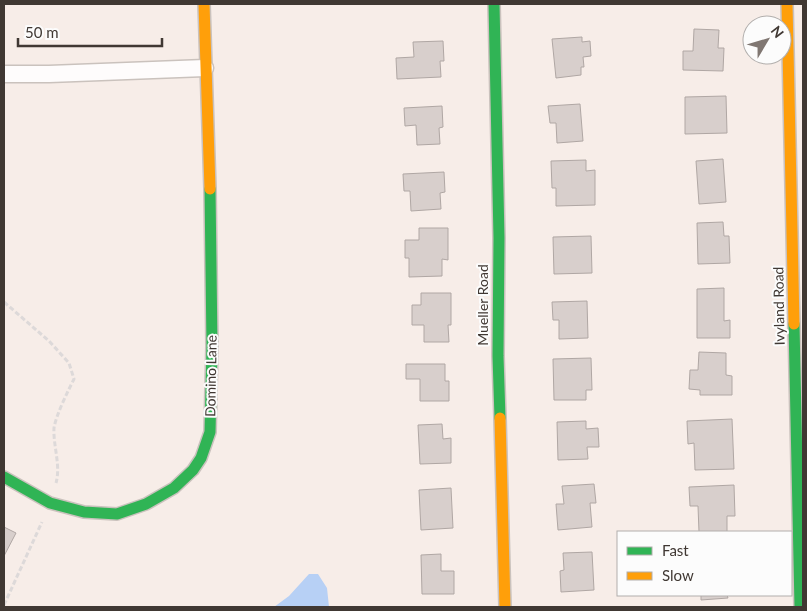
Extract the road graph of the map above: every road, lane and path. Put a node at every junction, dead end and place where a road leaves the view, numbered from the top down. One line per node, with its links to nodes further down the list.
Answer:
1 (204, 4): 4 (street, Domino Lane)
2 (494, 4): 10 (street, Mueller Road)
3 (787, 4): 11 (street, Ivyland Road)
4 (205, 68): 5 (street); 8 (street, Domino Lane)
5 (4, 74)
6 (4, 302): 8 (path)
7 (4, 477): 8 (street, Domino Lane)
8 (50, 503): 9 (path)
9 (4, 606)
10 (506, 607)
11 (800, 607)

